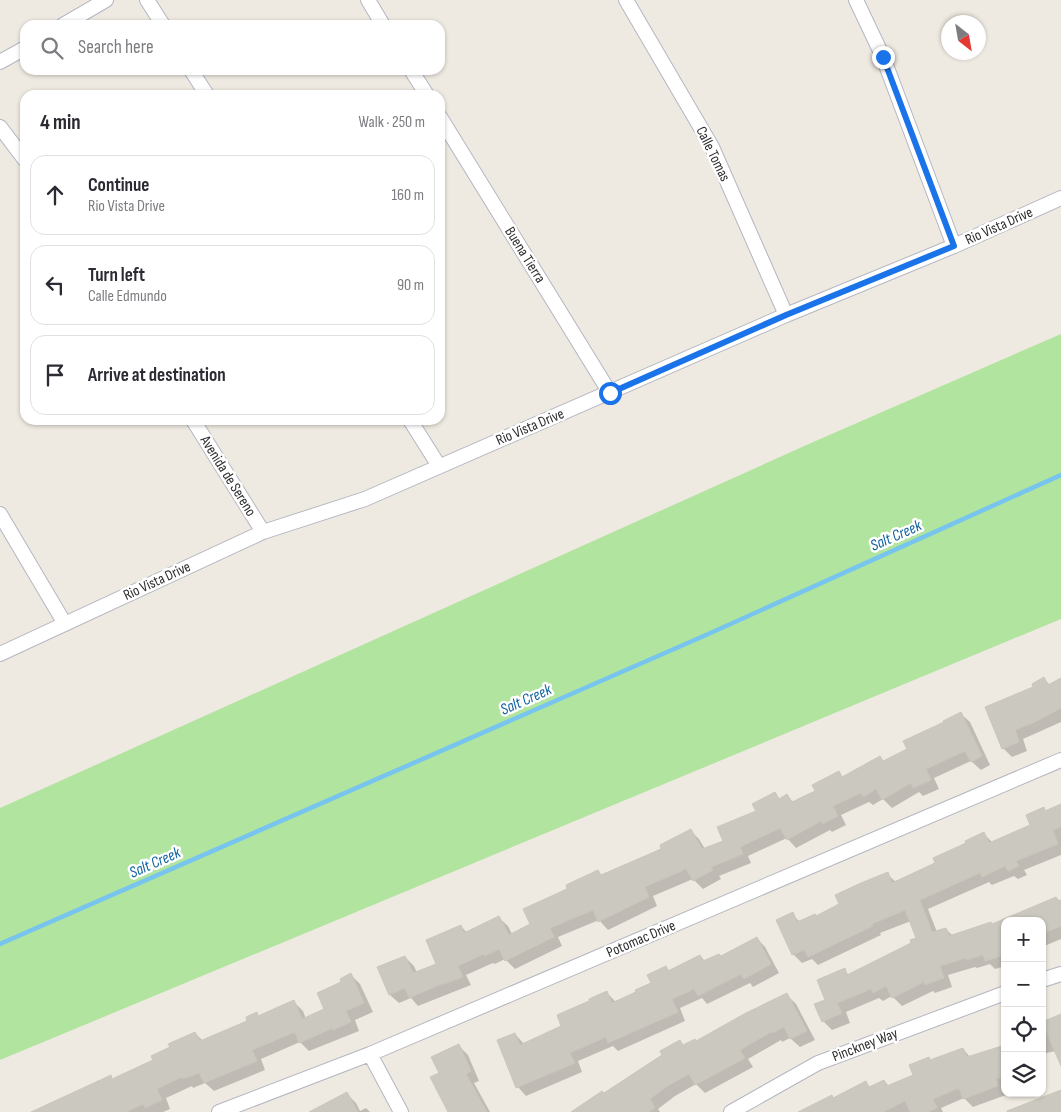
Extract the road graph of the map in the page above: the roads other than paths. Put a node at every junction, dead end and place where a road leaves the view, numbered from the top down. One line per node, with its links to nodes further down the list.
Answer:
1 (106, 0): 6 (street)
2 (147, 0): 7 (street)
3 (368, 0): 8 (street)
4 (626, 0): 20 (street, Calle Tomas)
5 (856, 0): 19 (street)
6 (72, 20)
7 (160, 20)
8 (381, 20)
9 (20, 51): 10 (street)
10 (0, 62)
11 (194, 75): 13 (street)
12 (414, 75): 14 (street)
13 (204, 90)
14 (423, 90)
15 (445, 125): 21 (street, Buena Tierra)
16 (0, 127): 17 (street)
17 (20, 153)
18 (1061, 198): 19 (street, Rio Vista Drive)
19 (954, 246): 20 (street, Rio Vista Drive)
20 (786, 315): 21 (street, Rio Vista Drive)
21 (610, 393): 24 (street, Rio Vista Drive)
22 (196, 425): 26 (street, Avenida de Sereno)
23 (413, 425): 24 (street)
24 (438, 466): 26 (street, Rio Vista Drive)
25 (0, 514): 27 (street)
26 (263, 532): 27 (street, Rio Vista Drive)
27 (66, 624): 28 (street, Rio Vista Drive)
28 (0, 654)
29 (1061, 760): 33 (street, Potomac Drive)
30 (1061, 974): 31 (street)
31 (1046, 979)
32 (1001, 994): 36 (street, Pinckney Way)
33 (370, 1054): 34 (street, Potomac Drive); 35 (street)
34 (219, 1112)
35 (400, 1112)
36 (731, 1112)

